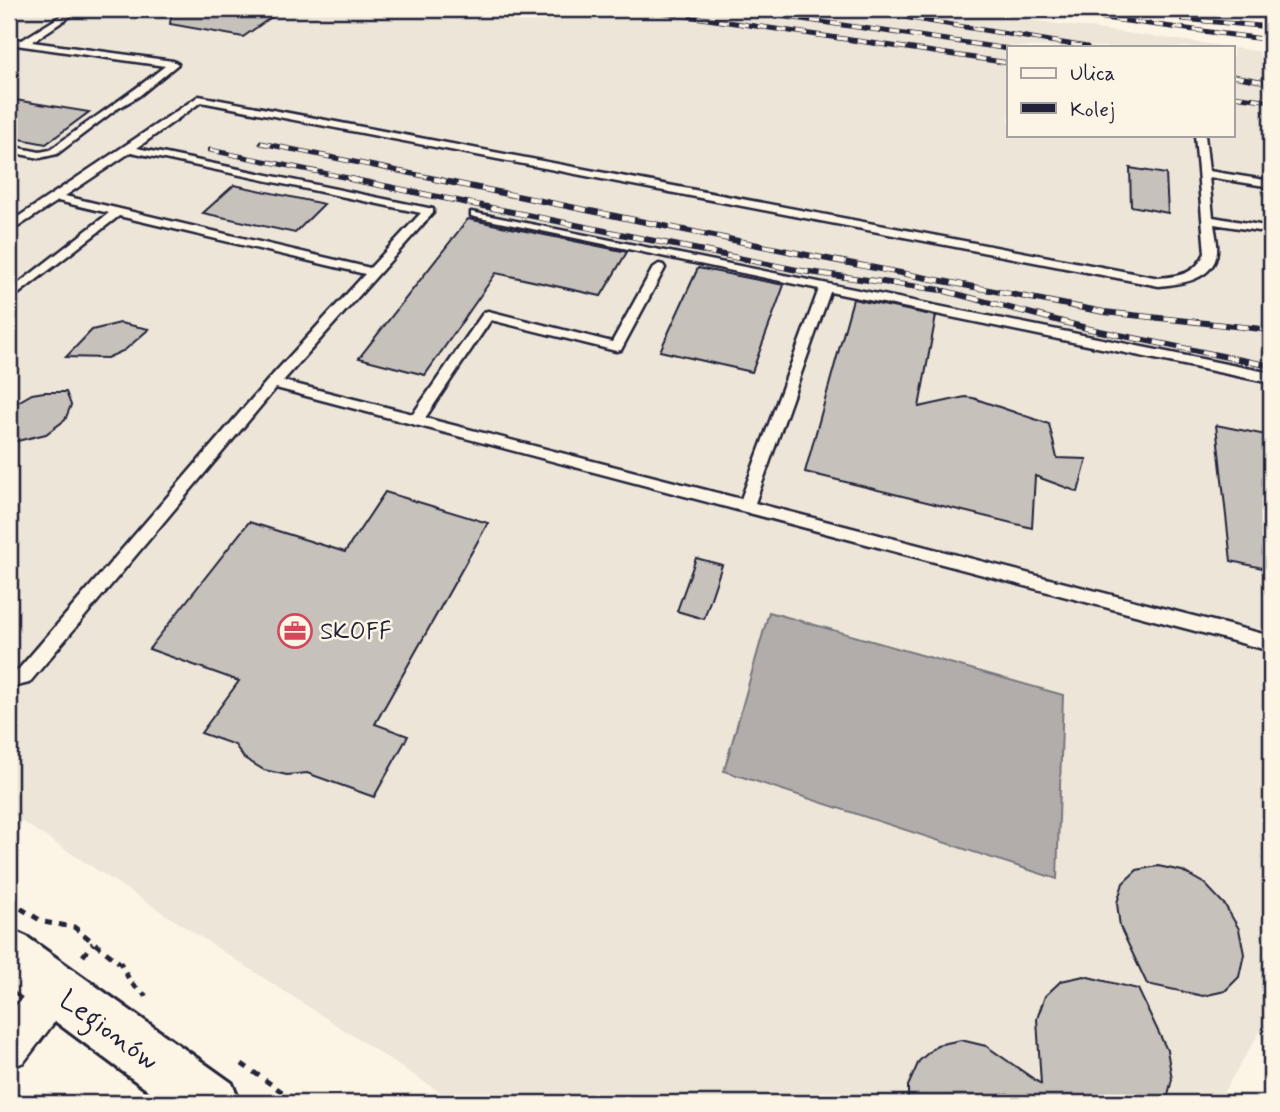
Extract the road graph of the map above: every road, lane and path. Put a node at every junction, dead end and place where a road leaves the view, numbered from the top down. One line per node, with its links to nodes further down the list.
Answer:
1 (77, 9): 3 (lane)
2 (9, 41): 3 (lane)
3 (24, 43): 5 (lane)
4 (1200, 136): 7 (lane)
5 (9, 149)
6 (129, 149): 9 (lane); 12 (lane); 16 (lane)
7 (1202, 173): 8 (lane); 12 (lane)
8 (1271, 184)
9 (55, 197): 10 (lane); 13 (lane)
10 (117, 212): 16 (lane); 18 (lane)
11 (475, 214): 17 (lane)
12 (1207, 219): 14 (lane)
13 (9, 228)
14 (1271, 230)
15 (659, 268): 21 (lane)
16 (373, 273): 20 (lane)
17 (826, 287): 19 (lane); 22 (lane)
18 (9, 296)
19 (1271, 378)
20 (273, 383): 21 (lane); 24 (lane)
21 (416, 421): 22 (lane)
22 (746, 506): 23 (lane)
23 (1271, 644)
24 (9, 680)
25 (9, 901): 28 (path)
26 (9, 955): 27 (street, Legionów)
27 (55, 989): 29 (street); 30 (street, Legionów)
28 (152, 1001)
29 (9, 1047)
30 (222, 1080): 31 (path)
31 (298, 1103)

